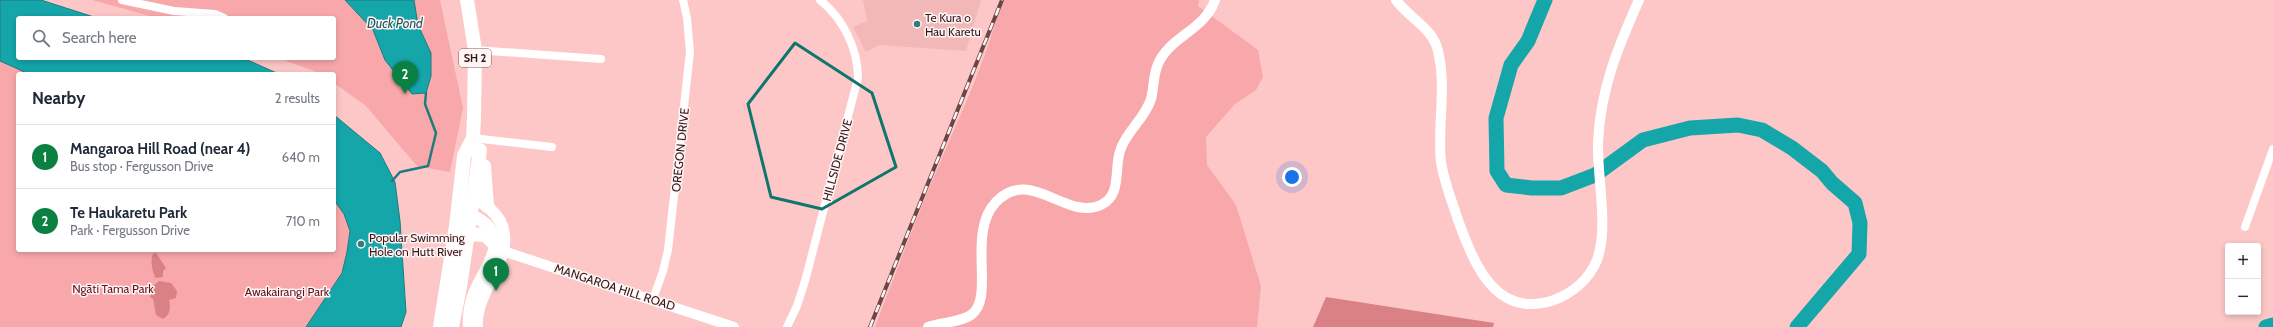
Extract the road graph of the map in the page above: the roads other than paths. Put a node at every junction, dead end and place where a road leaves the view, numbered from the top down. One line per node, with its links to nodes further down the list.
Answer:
1 (122, 0): 8 (street)
2 (467, 0): 9 (highway, SH 2)
3 (683, 0): 20 (street, OREGON DRIVE)
4 (820, 0): 26 (street, HILLSIDE DRIVE)
5 (1215, 0): 27 (street)
6 (1396, 0): 7 (street)
7 (1639, 0)
8 (220, 16)
9 (475, 50): 10 (street); 11 (highway, SH 2)
10 (601, 59)
11 (476, 144): 12 (street); 14 (highway, SH 2); 15 (highway)
12 (552, 147)
13 (2273, 149): 17 (street)
14 (466, 199): 15 (main road); 16 (highway, SH 2)
15 (487, 206): 19 (main road)
16 (464, 214): 18 (highway, SH 2); 19 (main road); 21 (highway, SH 2)
17 (2245, 227)
18 (468, 234): 19 (highway); 22 (highway, SH 2)
19 (498, 248): 20 (street, MANGAROA HILL ROAD); 23 (main road); 24 (main road)
20 (653, 299): 25 (street, MANGAROA HILL ROAD)
21 (440, 327)
22 (452, 327)
23 (469, 327)
24 (477, 327)
25 (734, 327)
26 (787, 327)
27 (928, 327)

